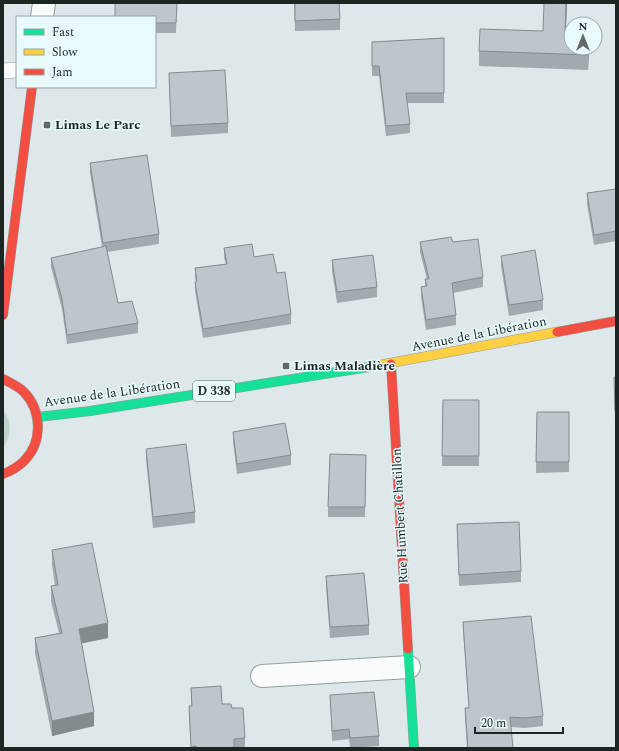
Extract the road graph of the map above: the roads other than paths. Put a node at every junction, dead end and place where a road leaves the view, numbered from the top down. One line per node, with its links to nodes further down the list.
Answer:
1 (44, 3): 2 (street)
2 (42, 16)
3 (16, 70): 4 (lane)
4 (3, 71)
5 (32, 88): 6 (main road)
6 (3, 314)
7 (616, 321): 8 (main road, Avenue de la Libération / D 338)
8 (390, 364): 10 (main road, Avenue de la Libération / D 338); 12 (main road, Rue Humbert Chatillon)
9 (3, 379): 10 (main road, Avenue de la Libération)
10 (38, 417): 11 (main road, Avenue de la Libération)
11 (3, 474)
12 (409, 668): 13 (street); 14 (main road, Rue Humbert Chatillon)
13 (262, 676)
14 (414, 748)

